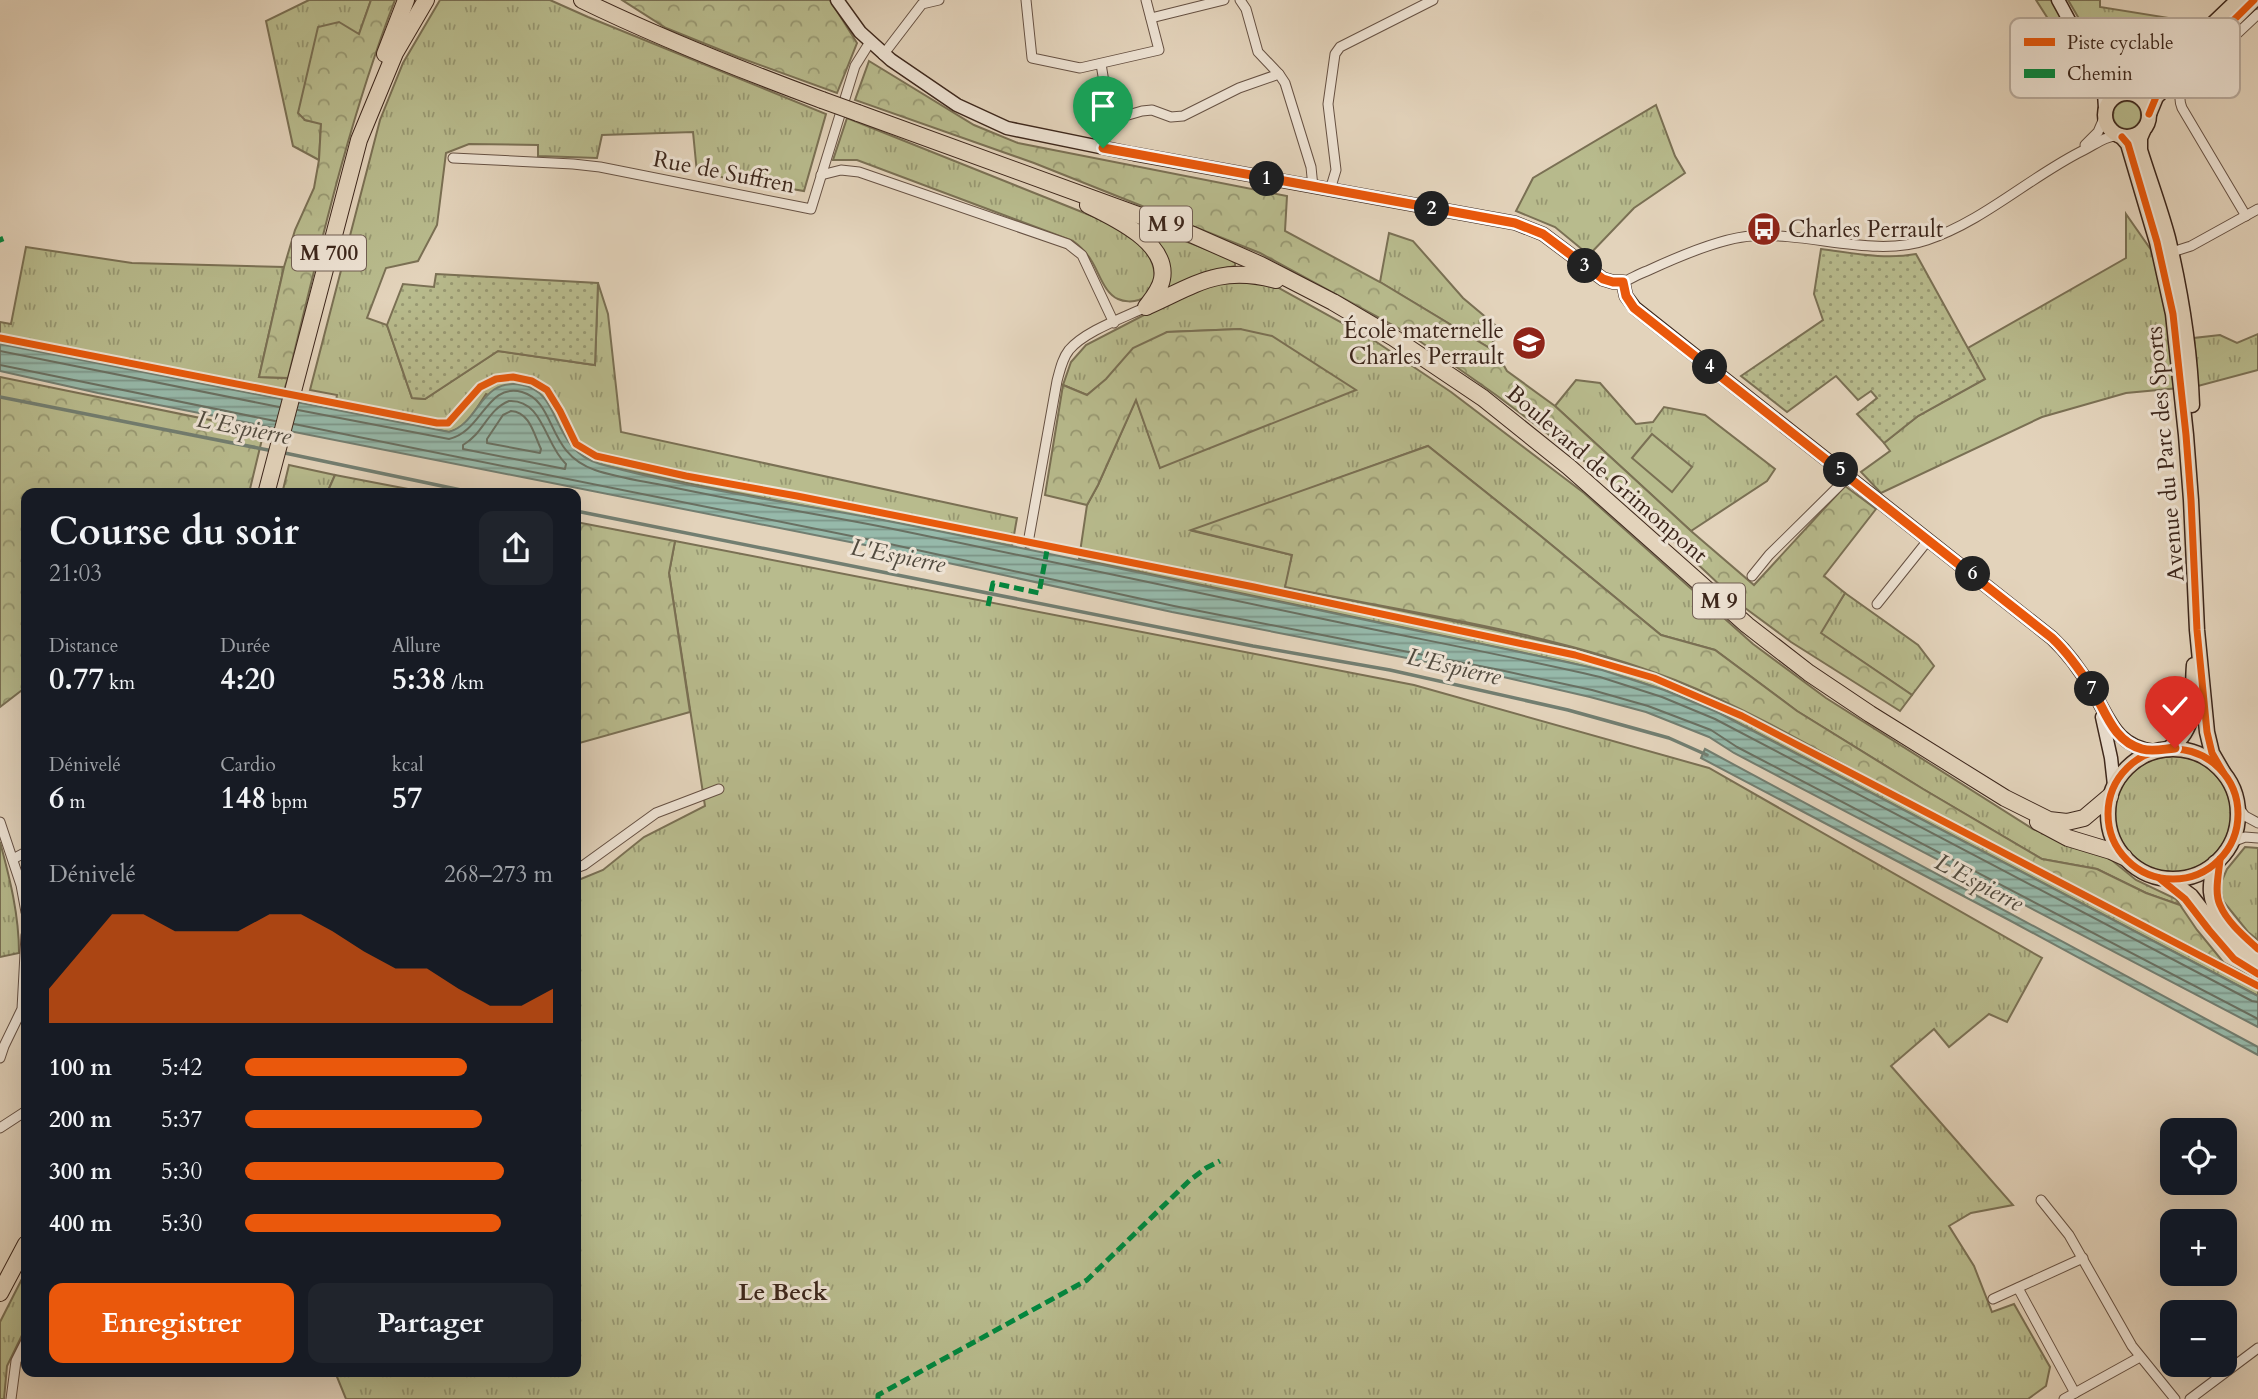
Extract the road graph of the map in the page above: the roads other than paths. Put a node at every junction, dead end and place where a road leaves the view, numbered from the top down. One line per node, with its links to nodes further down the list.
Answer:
1 (406, 0): 36 (highway, M 700)
2 (426, 0): 36 (highway, M 700)
3 (582, 0): 21 (highway, M 9)
4 (604, 0): 21 (highway, M 9)
5 (837, 0): 22 (street)
6 (939, 0): 23 (street)
7 (1026, 0): 24 (street)
8 (1146, 0): 16 (street)
9 (1224, 0): 16 (street)
10 (1240, 0): 25 (street)
11 (1433, 0): 43 (street)
12 (2058, 0): 17 (street)
13 (2238, 0): 18 (main road)
14 (2253, 0): 19 (main road)
15 (2258, 14): 20 (street)
16 (1151, 18): 24 (street)
17 (2069, 18)
18 (2219, 18)
19 (2235, 18)
20 (2240, 31)
21 (665, 37): 40 (highway, M 9, bridge)
22 (870, 42): 23 (street); 41 (street, Rue de Suffren)
23 (883, 55): 37 (street)
24 (1101, 64): 33 (street)
25 (1279, 74): 33 (street); 42 (street)
26 (2104, 98): 31 (street)
27 (2114, 98): 31 (main road)
28 (2138, 98): 32 (main road)
29 (2156, 98): 32 (main road)
30 (2180, 98): 45 (street)
31 (2105, 113): 35 (main road); 38 (street)
32 (2149, 114): 34 (main road)
33 (1107, 126): 37 (street)
34 (2143, 131): 35 (main road); 46 (main road, Avenue du Parc des Sports)
35 (2120, 136): 38 (street); 46 (main road, Avenue du Parc des Sports)
36 (359, 140): 52 (highway, M 700)
37 (1103, 148): 42 (street)
38 (2073, 155): 47 (street)
39 (453, 158): 41 (street, Rue de Suffren)
40 (996, 162): 48 (highway, M 9); 49 (highway)
41 (821, 175): 50 (street)
42 (1313, 187): 43 (street)
43 (1330, 190): 47 (street)
44 (2258, 209): 45 (street)
45 (2246, 216): 46 (street)
46 (2166, 254): 57 (main road, Avenue du Parc des Sports)
47 (1623, 282): 51 (street)
48 (1312, 291): 49 (highway); 63 (highway, Boulevard de Grimonpont / M 9)
49 (1146, 307): 50 (street)
50 (1114, 323): 54 (street)
51 (1849, 476): 53 (street); 55 (street)
52 (268, 488)
53 (1929, 539): 56 (street); 58 (street)
54 (1028, 543)
55 (1752, 576)
56 (1877, 604)
57 (2197, 630): 59 (main road, Avenue du Parc des Sports); 60 (main road, Avenue du Parc des Sports)
58 (2100, 706): 59 (street); 62 (street)
59 (2161, 750): 60 (main road); 62 (main road)
60 (2223, 772): 64 (main road)
61 (719, 789): 73 (street)
62 (2112, 791): 63 (highway, Boulevard de Grimonpont / M 9); 70 (main road)
63 (2005, 798): 70 (highway, Boulevard de Grimonpont / M 9)
64 (2238, 807): 66 (street); 68 (main road)
65 (0, 822): 71 (street)
66 (2258, 823)
67 (2258, 838): 68 (street)
68 (2232, 842): 72 (main road)
69 (21, 855): 71 (street)
70 (2124, 858): 74 (main road)
71 (13, 859): 75 (street)
72 (2215, 863): 74 (main road); 76 (main road)
73 (581, 866)
74 (2167, 879): 77 (main road)
75 (21, 892)
76 (2258, 957)
77 (2258, 967)
78 (21, 1011): 79 (street)
79 (0, 1058)
80 (21, 1114): 81 (street)
81 (0, 1128)
82 (2041, 1200): 84 (street)
83 (21, 1253): 86 (highway)
84 (2083, 1258): 85 (street); 90 (street)
85 (2018, 1288): 87 (street); 91 (street)
86 (0, 1293)
87 (1993, 1299)
88 (2258, 1348): 95 (street)
89 (21, 1351): 92 (street)
90 (2140, 1357): 91 (street); 94 (street)
91 (2075, 1393): 93 (street)
92 (11, 1399)
93 (2064, 1399)
94 (2175, 1399)
95 (2190, 1399)

